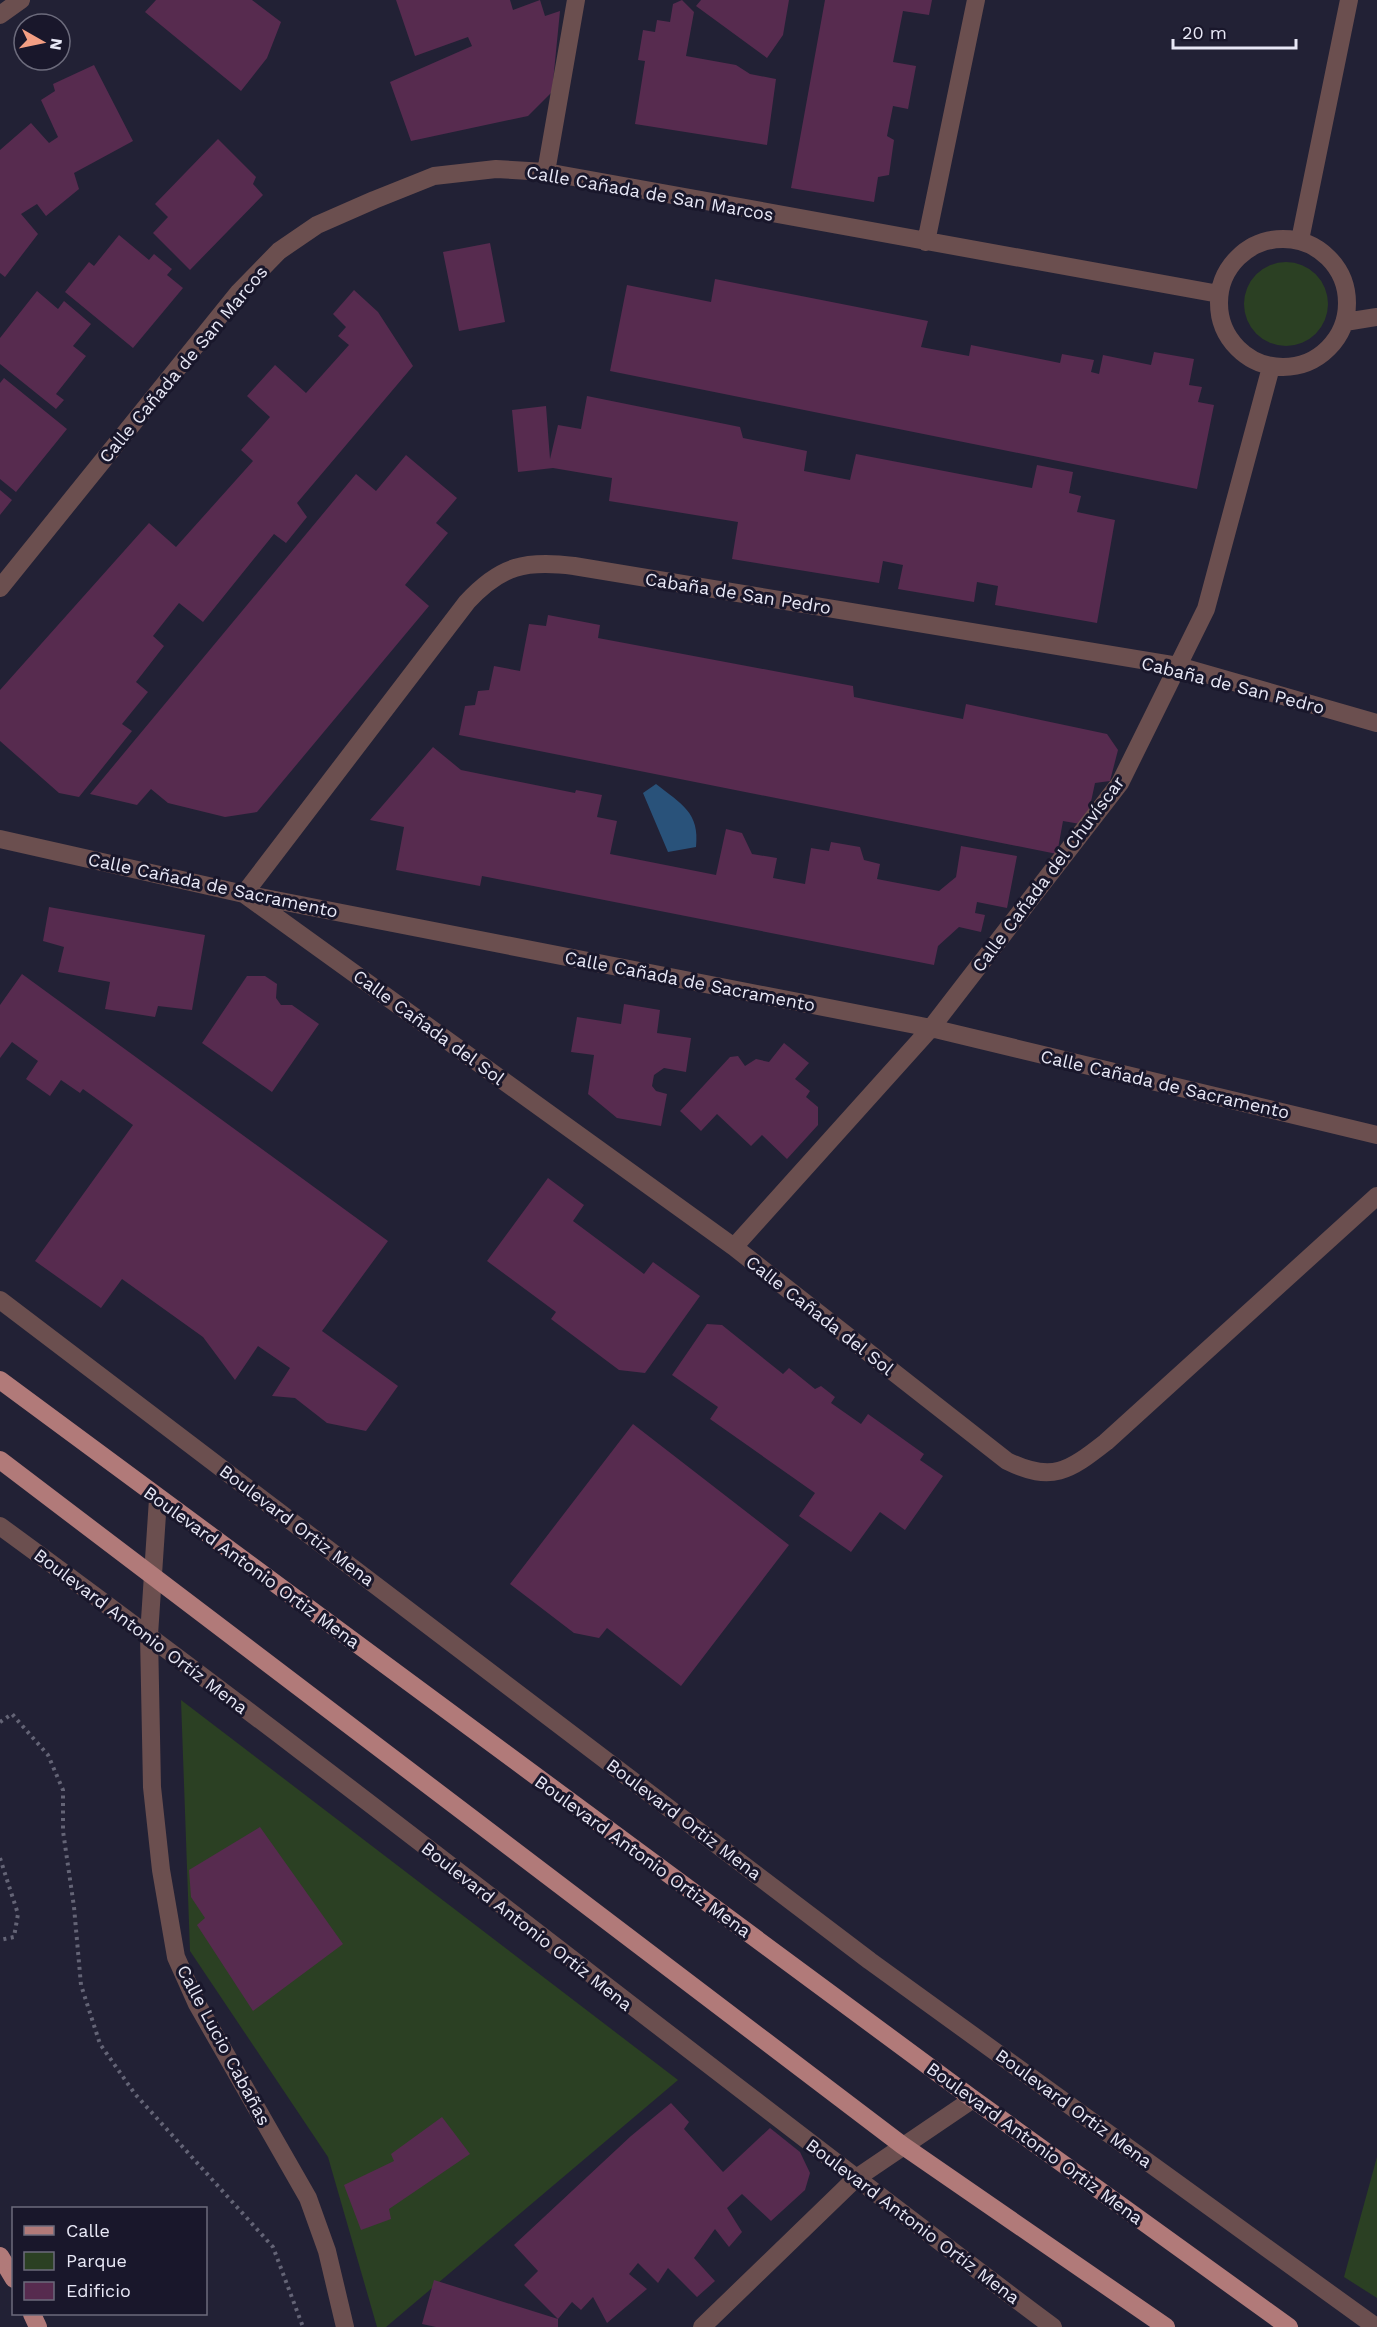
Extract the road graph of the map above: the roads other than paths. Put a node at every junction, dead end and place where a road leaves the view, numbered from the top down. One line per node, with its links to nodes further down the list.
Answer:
1 (21, 0): 5 (street)
2 (576, 0): 6 (street)
3 (976, 0): 8 (street)
4 (1349, 0): 7 (street)
5 (0, 15)
6 (546, 172): 8 (street, Calle Cañada de San Marcos); 13 (street, Calle Cañada de San Marcos)
7 (1300, 240): 9 (street); 11 (street)
8 (926, 242): 9 (street, Calle Cañada de San Marcos)
9 (1219, 294): 12 (street)
10 (1377, 317): 11 (street)
11 (1345, 322): 12 (street)
12 (1271, 367): 14 (street, Calle Cañada del Chuvíscar)
13 (0, 588)
14 (1178, 666): 15 (street, Cabaña de San Pedro); 17 (street, Cabaña de San Pedro); 18 (street, Calle Cañada del Chuvíscar)
15 (1377, 723)
16 (0, 839): 17 (street, Calle Cañada de Sacramento)
17 (244, 894): 18 (street, Calle Cañada de Sacramento); 21 (street, Calle Cañada del Sol)
18 (931, 1028): 19 (street, Calle Cañada de Sacramento); 21 (street, Calle Cañada del Chuvíscar)
19 (1377, 1135)
20 (1377, 1196): 21 (street, Calle Cañada del Sol)
21 (734, 1247)
22 (0, 1300): 39 (street, Boulevard Ortiz Mena)
23 (0, 1380): 25 (main road, Boulevard Antonio Ortiz Mena)
24 (0, 1460): 27 (main road)
25 (158, 1498): 27 (street, Calle Lucio Cabañas); 29 (main road, Boulevard Antonio Ortiz Mena)
26 (0, 1526): 28 (street, Boulevard Antonio Ortíz Mena)
27 (152, 1574): 28 (street, Calle Lucio Cabañas); 30 (main road)
28 (149, 1635): 31 (street, Boulevard Antonio Ortíz Mena); 34 (street, Calle Lucio Cabañas)
29 (973, 2099): 30 (street); 38 (main road, Boulevard Antonio Ortiz Mena)
30 (903, 2145): 31 (street); 37 (main road)
31 (855, 2179): 35 (street); 36 (street, Boulevard Antonio Ortíz Mena)
32 (0, 2256): 33 (main road)
33 (12, 2276)
34 (345, 2327)
35 (702, 2327)
36 (1053, 2327)
37 (1166, 2327)
38 (1289, 2327)
39 (1376, 2327)

